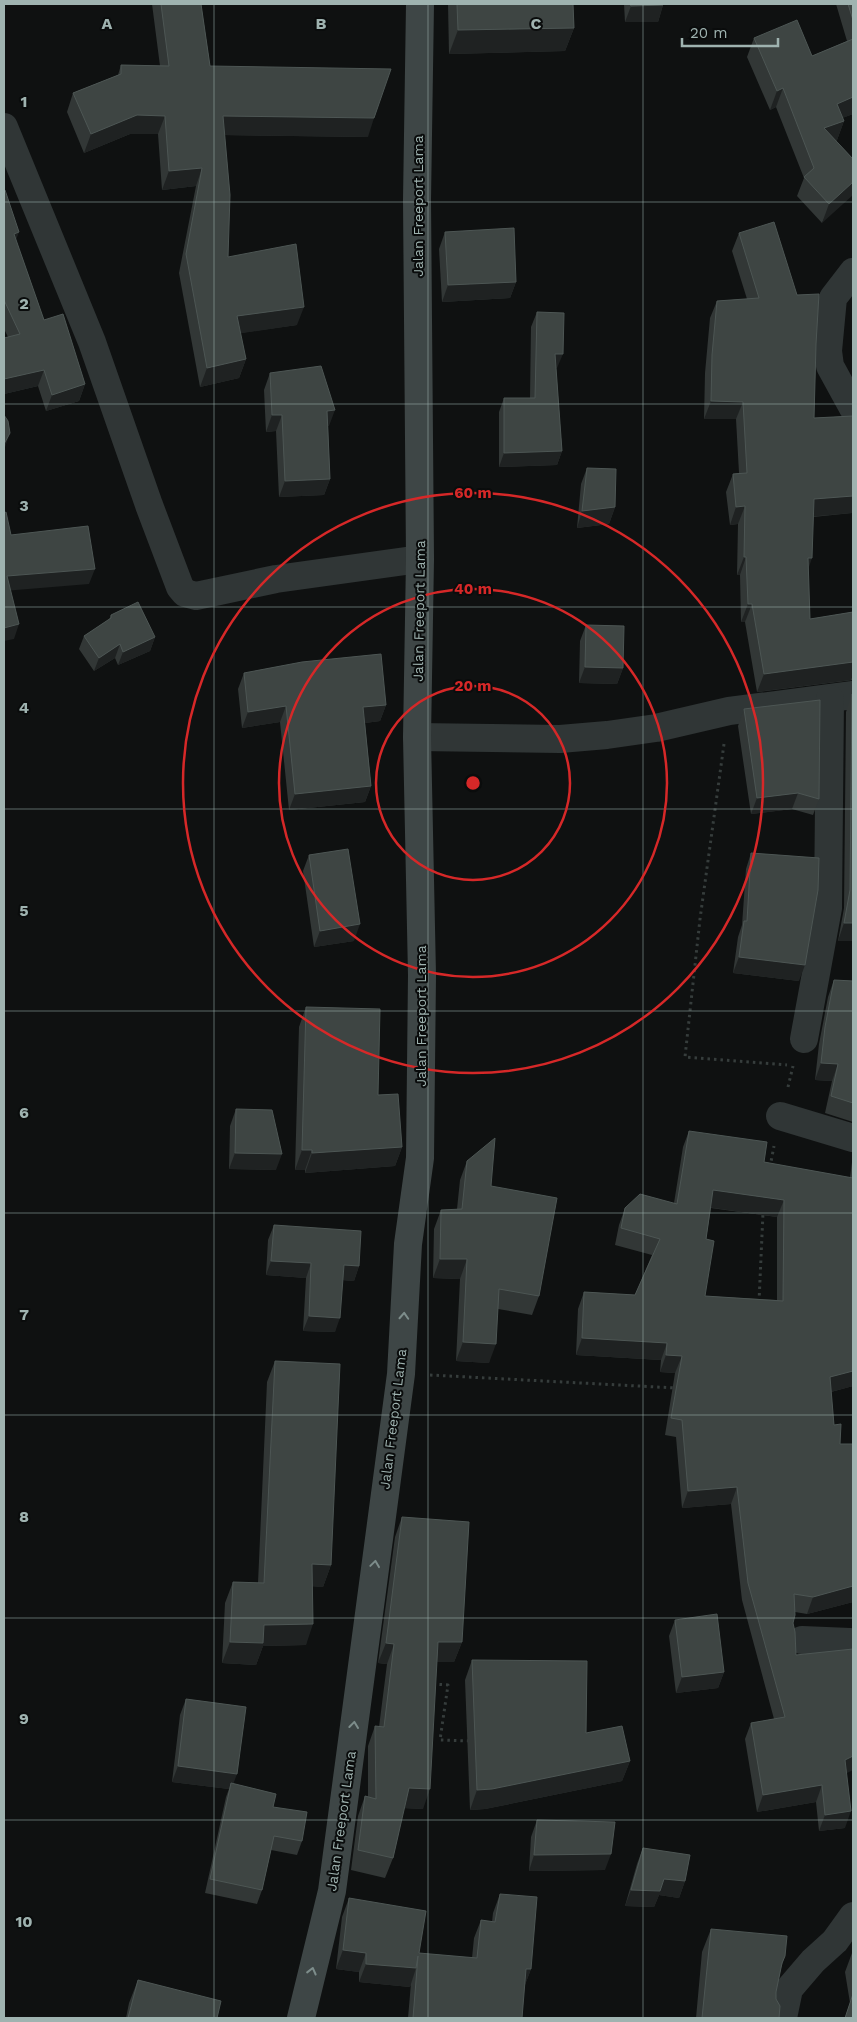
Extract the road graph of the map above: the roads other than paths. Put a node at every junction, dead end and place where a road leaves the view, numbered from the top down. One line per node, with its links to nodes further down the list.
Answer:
1 (420, 4): 5 (street, Jalan Freeport Lama)
2 (4, 127): 5 (street)
3 (853, 272): 4 (street)
4 (853, 408)
5 (420, 559): 7 (street, Jalan Freeport Lama)
6 (842, 697): 7 (street); 8 (street)
7 (417, 737): 14 (street, Jalan Freeport Lama, one-way to 7)
8 (804, 1039)
9 (780, 1116): 10 (street)
10 (853, 1138)
11 (802, 1640): 12 (street)
12 (853, 1648)
13 (853, 1916): 15 (street)
14 (301, 2018)
15 (783, 2018)

